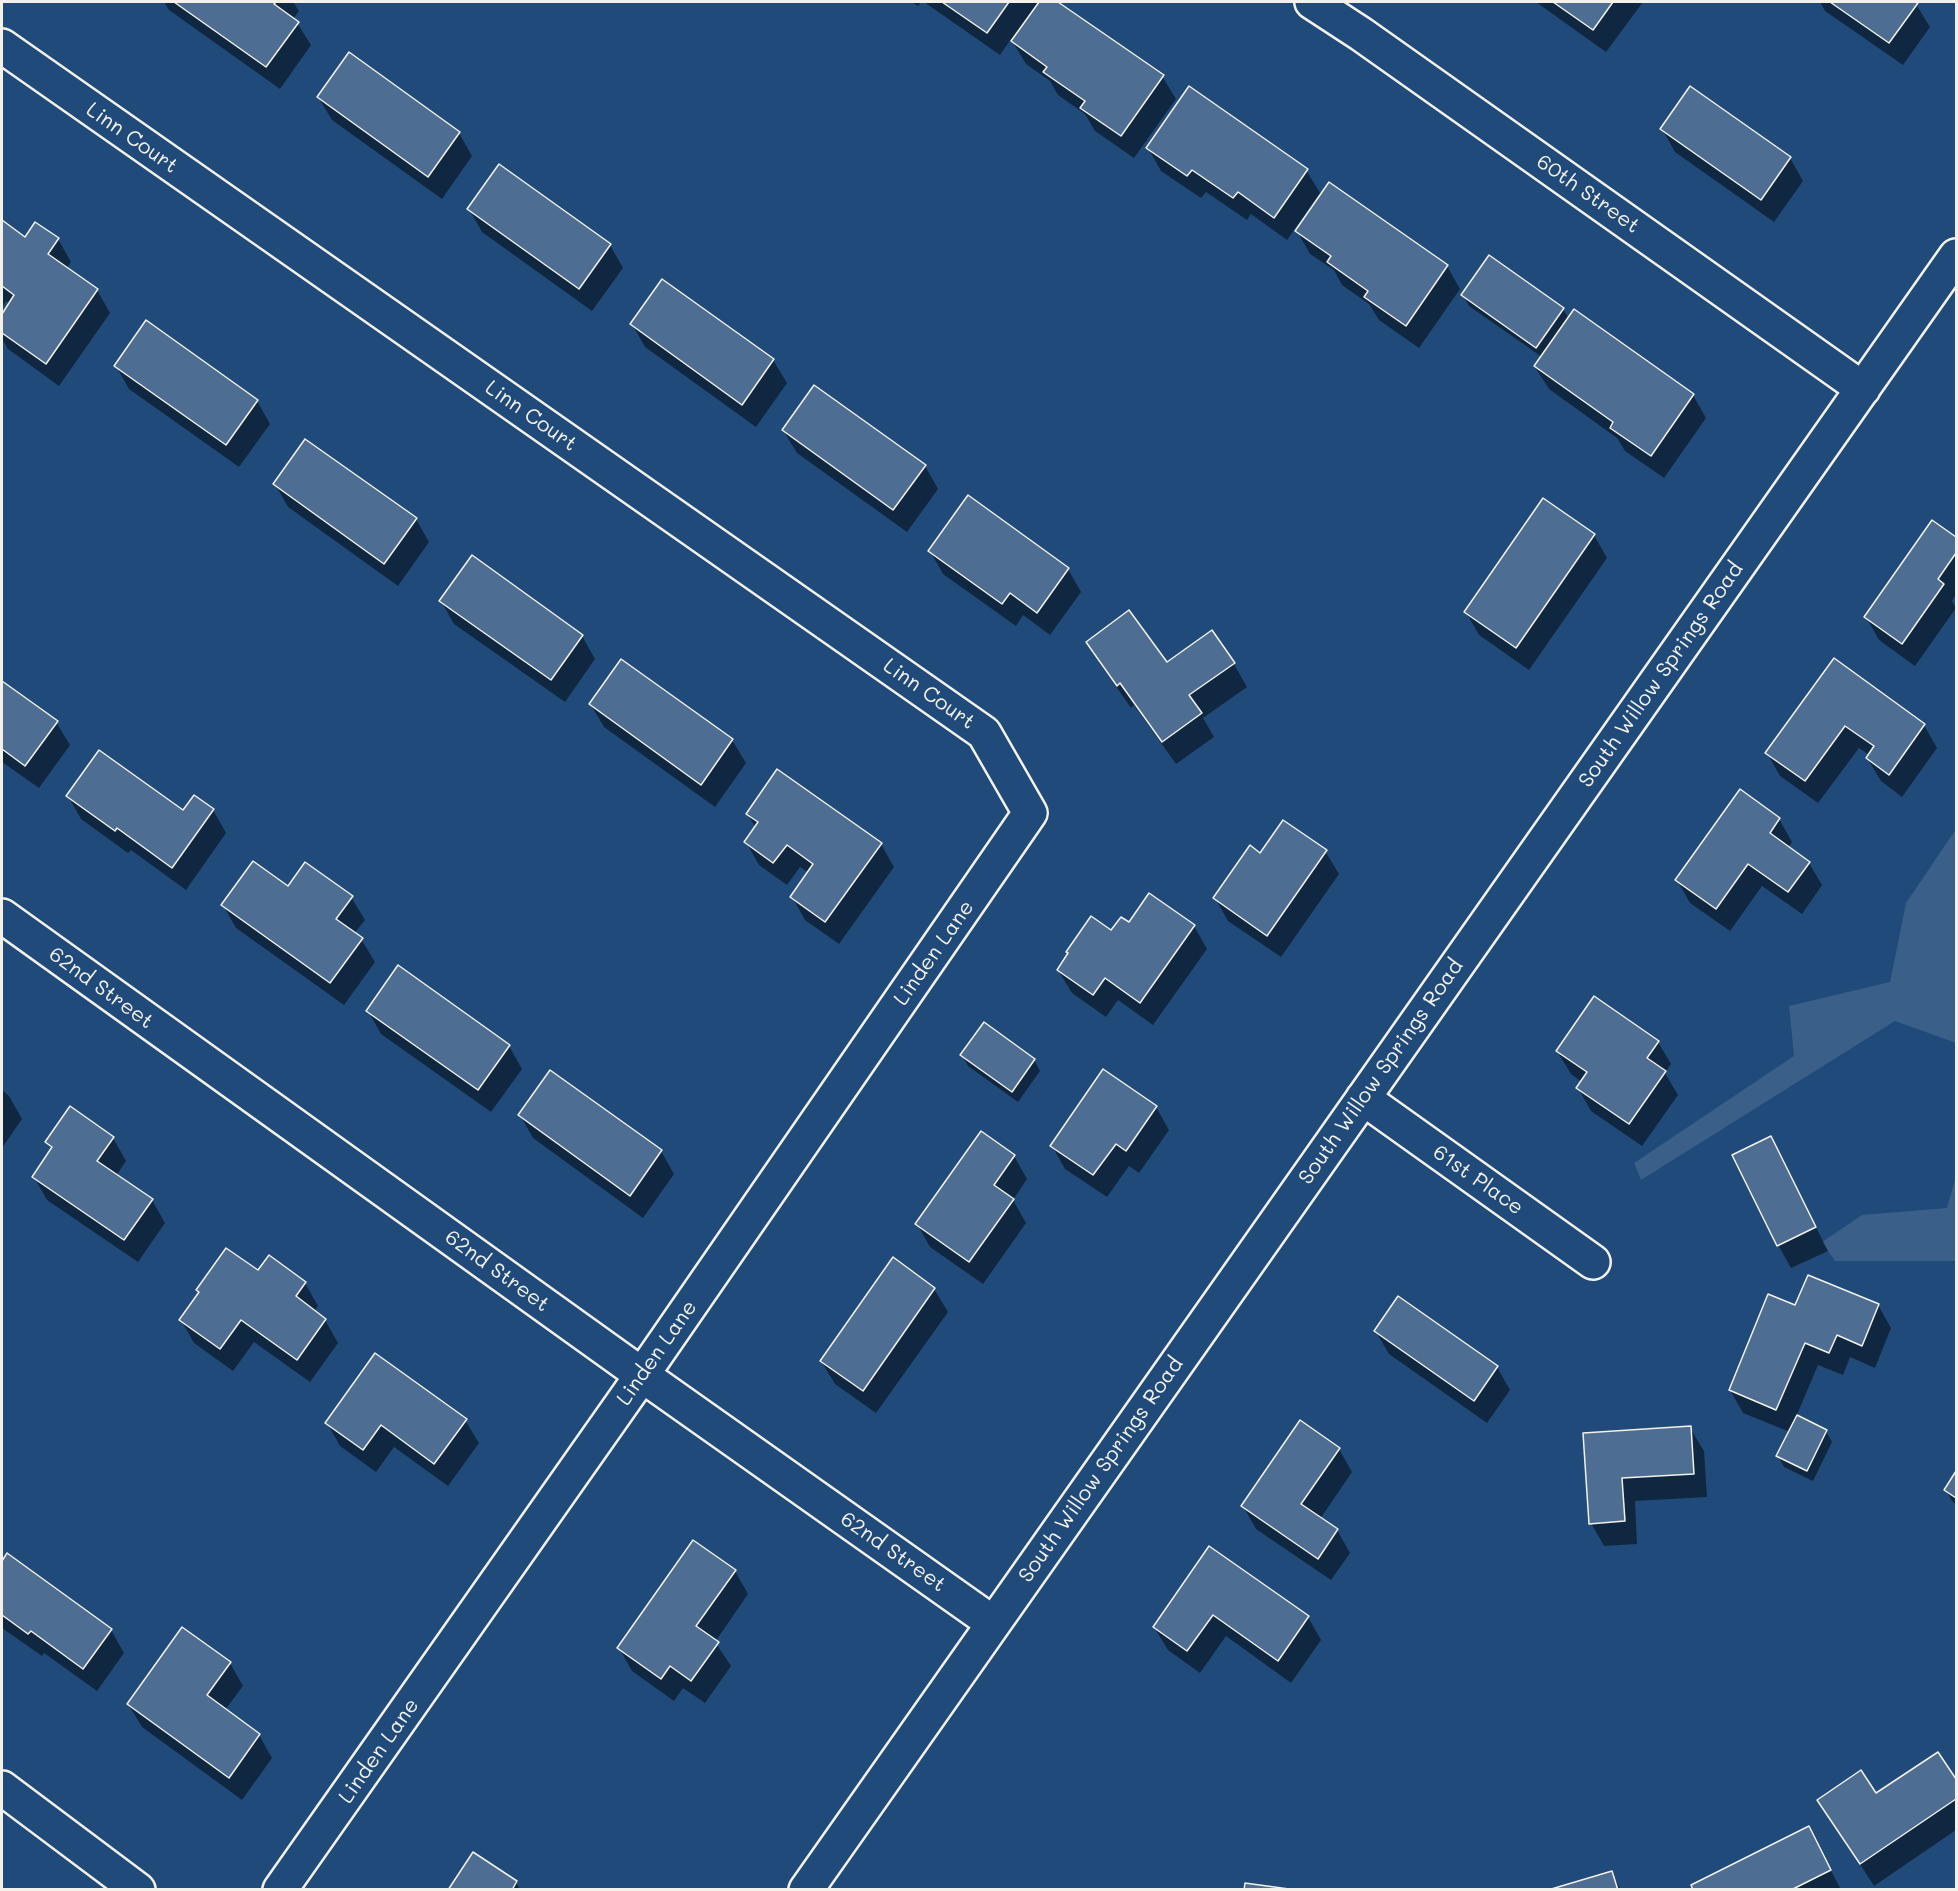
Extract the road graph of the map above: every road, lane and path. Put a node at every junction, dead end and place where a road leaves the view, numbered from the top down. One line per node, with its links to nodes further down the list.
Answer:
1 (1312, 2): 4 (street, 60th Street)
2 (2, 46): 5 (street, Linn Court)
3 (1956, 256): 4 (street, South Willow Springs Road)
4 (1863, 389): 7 (street, South Willow Springs Road)
5 (1030, 813): 9 (street, Linden Lane)
6 (2, 916): 9 (street, 62nd Street)
7 (1363, 1098): 8 (street, 61st Place); 10 (street, South Willow Springs Road)
8 (1593, 1262)
9 (642, 1375): 10 (street, 62nd Street); 13 (street, Linden Lane)
10 (993, 1623): 14 (street, South Willow Springs Road)
11 (2, 1788): 12 (street)
12 (138, 1890)
13 (280, 1890)
14 (806, 1890)

